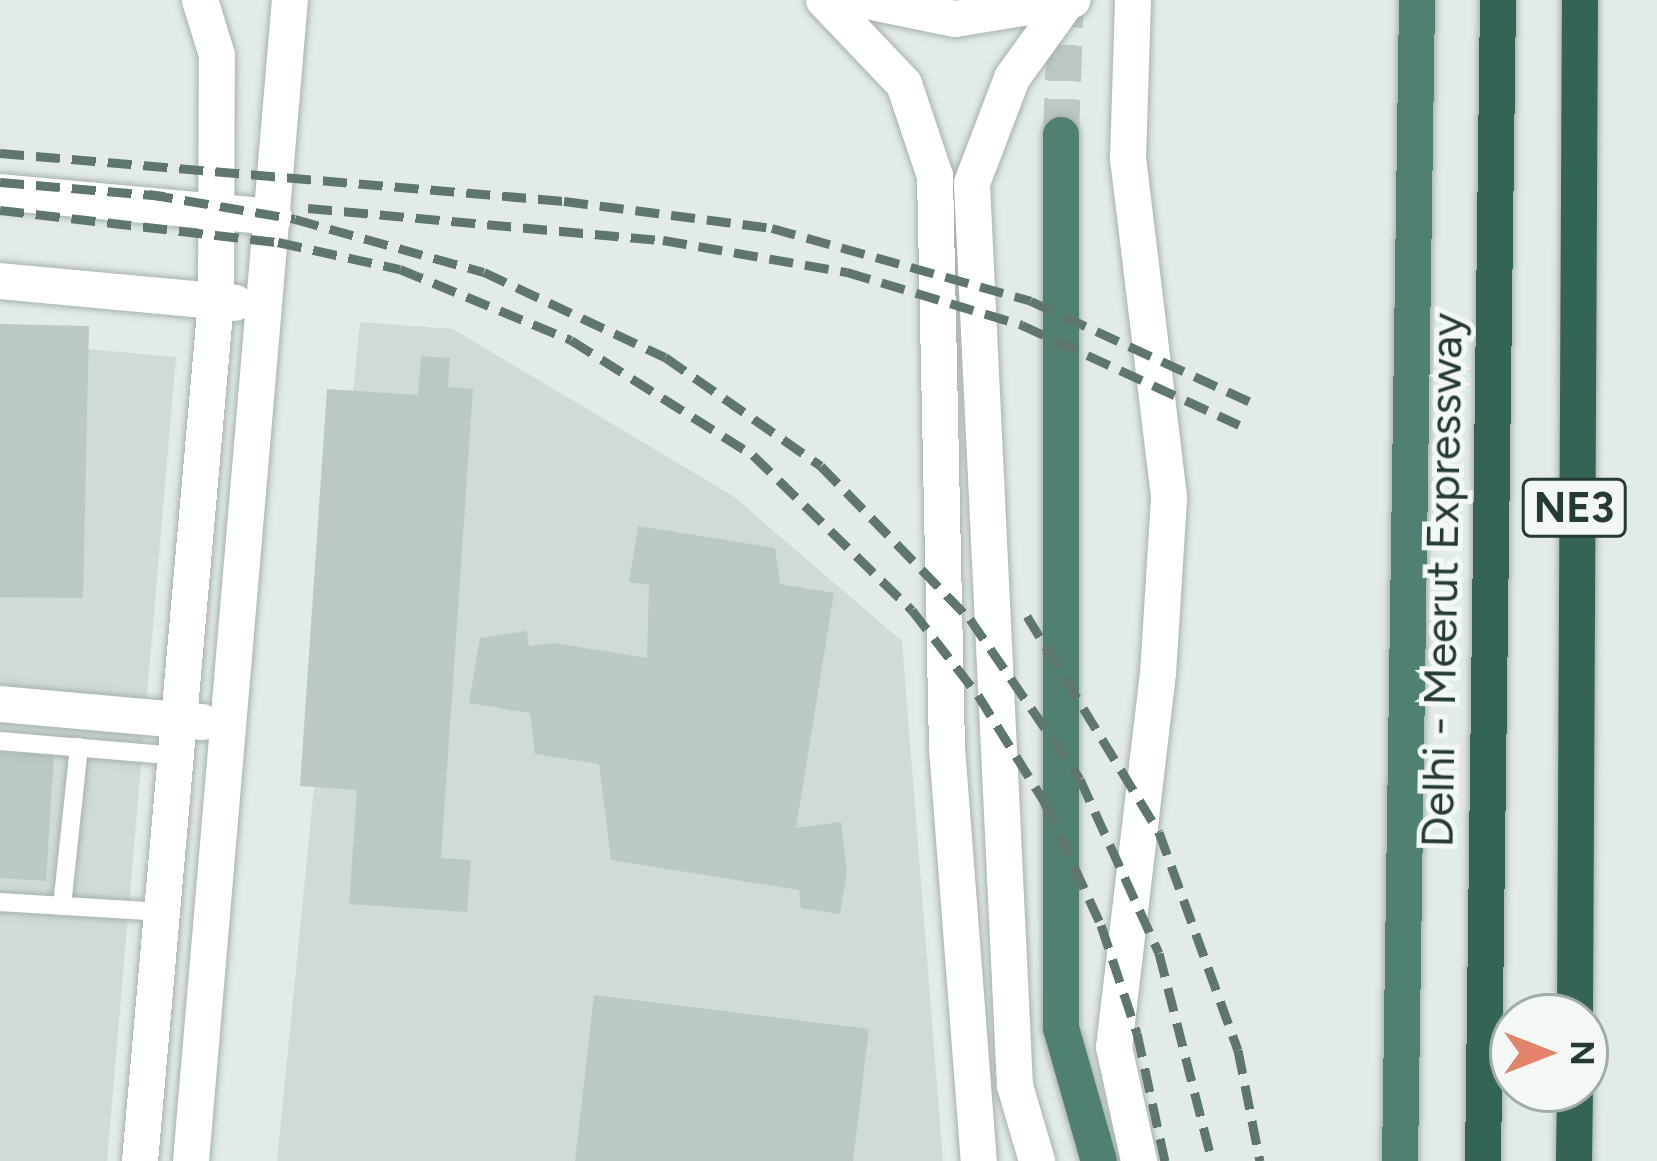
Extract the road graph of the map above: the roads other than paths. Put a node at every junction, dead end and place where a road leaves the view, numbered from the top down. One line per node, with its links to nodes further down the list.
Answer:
1 (200, 0): 12 (street)
2 (290, 0): 13 (street)
3 (824, 0): 29 (street)
4 (863, 0): 9 (street)
5 (1133, 0): 32 (street)
6 (1417, 0): 33 (highway)
7 (1498, 0): 34 (highway, Delhi - Meerut Expressway / NE3)
8 (1580, 0): 25 (highway, NE3)
9 (1069, 2): 30 (street)
10 (1061, 136): 31 (highway)
11 (0, 193): 12 (street)
12 (217, 213): 13 (street); 15 (street)
13 (274, 218): 16 (street)
14 (0, 281): 15 (street)
15 (216, 301): 16 (street); 19 (street)
16 (268, 307): 18 (street)
17 (0, 704): 19 (street)
18 (230, 724): 19 (street); 28 (street)
19 (179, 738): 21 (lane); 24 (street)
20 (0, 741): 21 (lane)
21 (80, 747): 23 (lane)
22 (0, 902): 23 (lane)
23 (62, 906): 24 (lane)
24 (163, 912): 27 (street)
25 (1575, 993)
26 (1574, 1113): 35 (highway)
27 (140, 1161)
28 (191, 1161)
29 (980, 1161)
30 (1037, 1161)
31 (1099, 1161)
32 (1138, 1161)
33 (1400, 1161)
34 (1483, 1161)
35 (1574, 1161)

